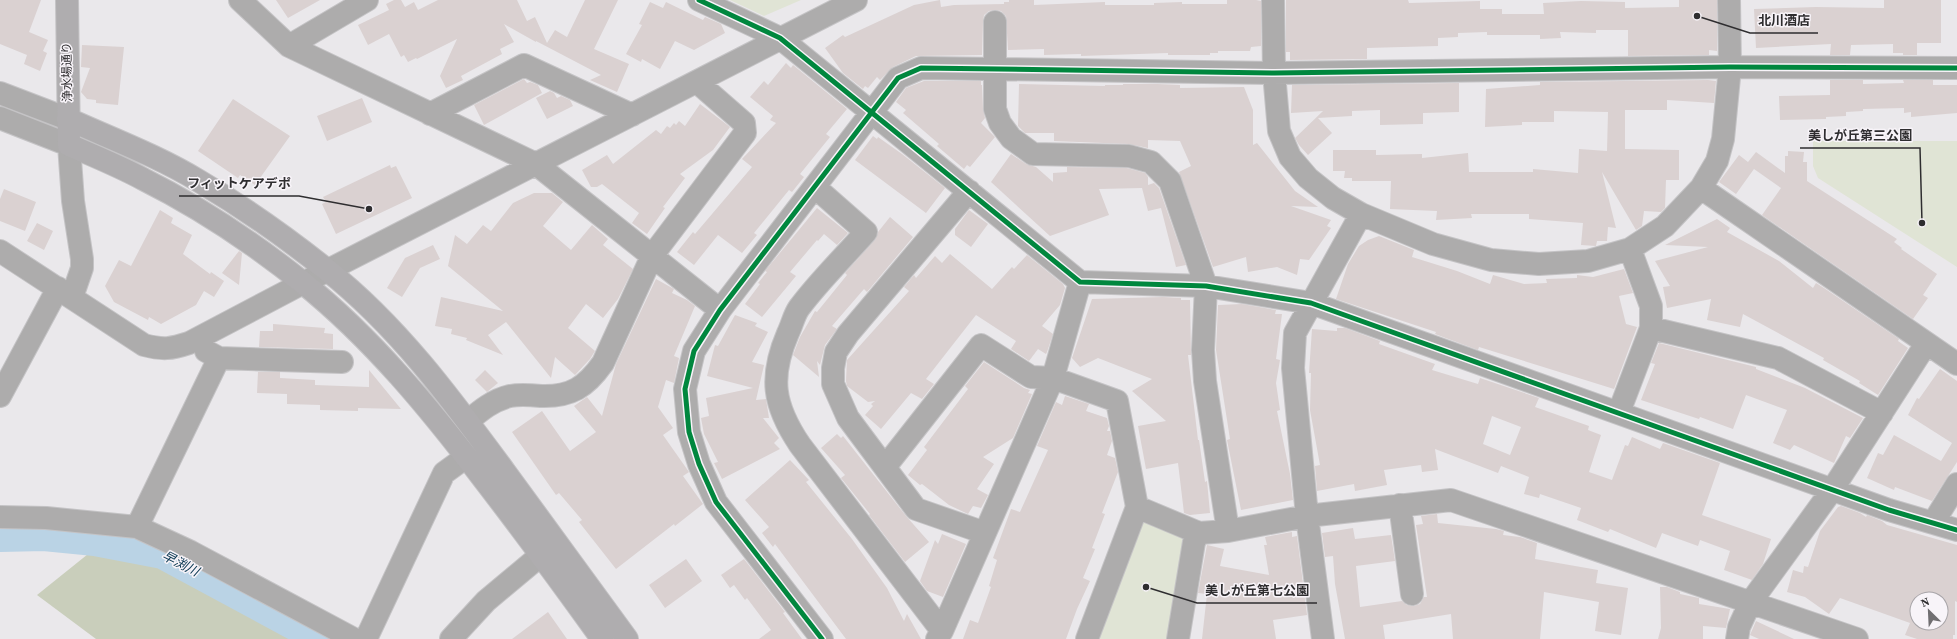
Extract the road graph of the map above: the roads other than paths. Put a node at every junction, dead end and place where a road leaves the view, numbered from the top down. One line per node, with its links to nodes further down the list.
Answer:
1 (68, 0): 21 (main road, 浄水場通り)
2 (240, 0): 10 (street)
3 (367, 0): 10 (street)
4 (699, 0): 9 (street)
5 (856, 0): 9 (street)
6 (1273, 0): 14 (street)
7 (1729, 0): 11 (street)
8 (995, 22): 12 (street)
9 (780, 38): 15 (street); 17 (street)
10 (289, 46): 18 (street)
11 (1730, 67): 13 (street); 14 (street); 25 (street)
12 (994, 68): 14 (street); 17 (street); 34 (street)
13 (1957, 68)
14 (1274, 73): 27 (street)
15 (696, 82): 19 (street); 30 (street)
16 (0, 93): 21 (street)
17 (872, 112): 24 (street); 26 (street)
18 (430, 114): 19 (street); 23 (street)
19 (632, 115): 23 (street)
20 (0, 118): 22 (street)
21 (68, 119): 22 (main road, 浄水場通り); 31 (main road)
22 (69, 145): 33 (main road); 35 (street)
23 (536, 164): 30 (street); 31 (street)
24 (816, 188): 37 (street); 66 (street)
25 (1701, 188): 28 (street); 40 (street)
26 (969, 191): 32 (street); 50 (street)
27 (1361, 214): 28 (street); 36 (street)
28 (1630, 249): 38 (street)
29 (0, 251): 35 (street)
30 (652, 256): 37 (street); 48 (street)
31 (328, 270): 33 (street); 48 (main road)
32 (1080, 282): 34 (street); 44 (street)
33 (303, 283): 39 (street); 49 (main road)
34 (1206, 286): 36 (street); 60 (street)
35 (65, 292): 39 (street); 45 (street)
36 (1311, 303): 46 (street); 55 (street)
37 (720, 310): 72 (street)
38 (1650, 328): 46 (street); 47 (street)
39 (190, 343): 41 (street)
40 (1926, 344): 43 (street); 47 (street)
41 (219, 358): 42 (street); 58 (street)
42 (342, 362)
43 (1957, 364)
44 (1053, 378): 50 (street); 54 (street); 62 (street)
45 (0, 396)
46 (1619, 412): 52 (street)
47 (1882, 413): 52 (street)
48 (468, 421): 71 (main road)
49 (466, 457): 63 (main road); 68 (street)
50 (885, 467): 62 (street)
51 (1957, 484): 57 (street)
52 (1832, 490): 57 (street); 65 (street)
53 (1400, 505): 55 (street); 64 (street); 65 (street)
54 (1137, 507): 61 (street); 73 (street)
55 (1307, 516): 60 (street); 75 (street)
56 (0, 517): 58 (street)
57 (1933, 523): 59 (street)
58 (137, 527): 67 (street)
59 (1957, 530)
60 (1228, 531): 61 (street)
61 (1199, 532): 74 (street)
62 (985, 533): 66 (street)
63 (541, 555): 69 (street); 70 (main road)
64 (1412, 594)
65 (1750, 603): 76 (street); 77 (street)
66 (940, 635)
67 (354, 639)
68 (366, 639)
69 (451, 639)
70 (602, 639)
71 (627, 639)
72 (822, 639)
73 (1087, 639)
74 (1178, 639)
75 (1323, 639)
76 (1737, 639)
77 (1857, 639)

